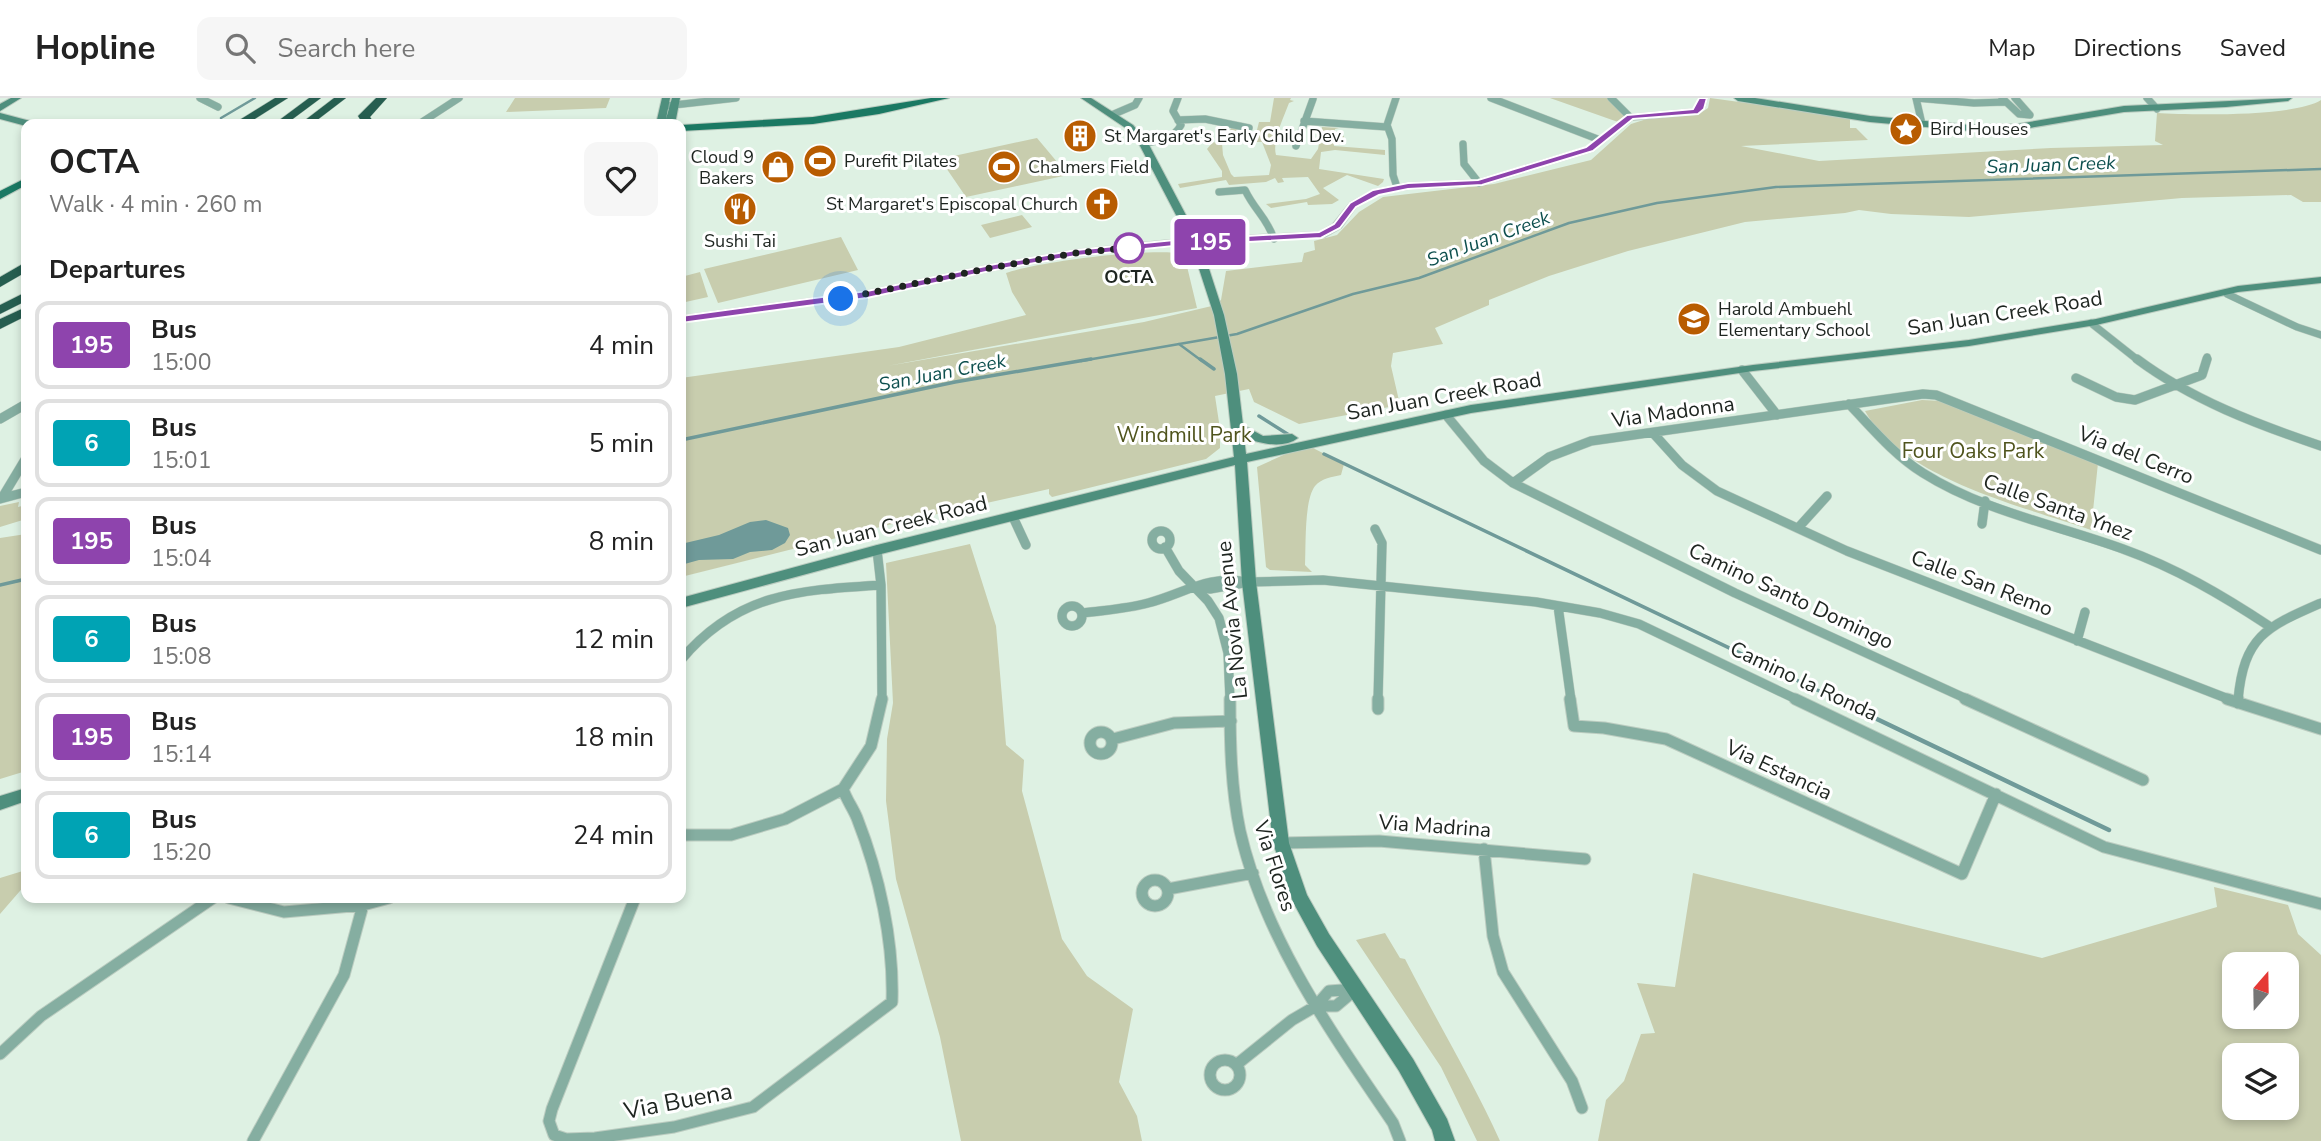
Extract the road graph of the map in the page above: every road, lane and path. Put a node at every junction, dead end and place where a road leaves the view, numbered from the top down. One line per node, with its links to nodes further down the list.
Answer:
1 (17, 98): 30 (street)
2 (200, 98): 29 (street)
3 (283, 98): 35 (highway)
4 (316, 98): 36 (highway)
5 (341, 98): 37 (highway)
6 (356, 98): 38 (highway)
7 (382, 98): 39 (highway)
8 (459, 98): 40 (street)
9 (736, 98): 28 (street)
10 (943, 98): 47 (main road)
11 (1085, 98): 32 (street, La Novia Avenue)
12 (1139, 98): 32 (street)
13 (1178, 98): 42 (street)
14 (1396, 98): 46 (street)
15 (1491, 98): 49 (street)
16 (1611, 98): 34 (street)
17 (1703, 98): 34 (street)
18 (1738, 98): 25 (street)
19 (1916, 98): 24 (street); 45 (street)
20 (2015, 98): 24 (street)
21 (2147, 98): 31 (street)
22 (2288, 98): 26 (street)
23 (1313, 99): 44 (street)
24 (2004, 100)
25 (1782, 101): 45 (street)
26 (2255, 101): 31 (street)
27 (665, 102): 28 (street)
28 (676, 102): 41 (street)
29 (218, 107)
30 (0, 108)
31 (2157, 108): 45 (street)
32 (1114, 114): 50 (street, La Novia Avenue)
33 (0, 116): 43 (street)
34 (1630, 117): 49 (street)
35 (247, 119)
36 (286, 119)
37 (312, 119)
38 (329, 119)
39 (363, 119)
40 (427, 119)
41 (671, 119)
42 (1178, 120): 48 (street); 50 (street)
43 (21, 121)
44 (1304, 121): 46 (street); 52 (street)
45 (1922, 124)
46 (1387, 127): 55 (street)
47 (686, 128)
48 (1249, 128)
49 (1600, 140): 53 (street)
50 (1143, 143): 59 (street, La Novia Avenue)
51 (1463, 144): 53 (street)
52 (1296, 146)
53 (1479, 183): 55 (street)
54 (21, 184): 57 (main road)
55 (1397, 187): 58 (street)
56 (1219, 192): 58 (street)
57 (0, 196)
58 (1274, 239): 59 (street)
59 (1195, 242): 70 (street); 85 (street, La Novia Avenue)
60 (21, 270): 63 (highway)
61 (21, 280): 65 (highway)
62 (2321, 280): 66 (street, San Juan Creek Road)
63 (0, 283)
64 (2321, 288): 66 (street, San Juan Creek Road)
65 (0, 292)
66 (2227, 293): 71 (street, San Juan Creek Road); 73 (street)
67 (21, 299): 68 (highway)
68 (0, 310)
69 (21, 314): 72 (highway)
70 (686, 318)
71 (2087, 323): 75 (street, San Juan Creek Road); 77 (street)
72 (0, 325)
73 (2321, 335)
74 (2207, 357): 77 (street)
75 (1742, 370): 81 (street, San Juan Creek Road); 83 (street)
76 (2076, 378): 77 (street)
77 (2174, 384): 87 (street)
78 (1936, 395): 79 (street, Via Madonna); 102 (street, Via del Cerro)
79 (1849, 404): 83 (street, Via Madonna); 94 (street, Calle Santa Ynez)
80 (21, 407): 84 (street)
81 (1471, 409): 82 (street, San Juan Creek Road); 85 (street)
82 (1446, 415): 88 (street, San Juan Creek Road); 90 (street, Camino Santo Domingo)
83 (1777, 415): 86 (street, Via Madonna)
84 (0, 419)
85 (1237, 427): 88 (street, La Novia Avenue)
86 (1653, 433): 90 (street, Via Madonna); 97 (street, Calle San Remo)
87 (2321, 446)
88 (1241, 461): 95 (street, San Juan Creek Road); 103 (street, La Novia Avenue)
89 (21, 466): 93 (street)
90 (1513, 483): 120 (street, Camino Santo Domingo)
91 (21, 493): 93 (street)
92 (1827, 496): 97 (street)
93 (1, 498)
94 (1985, 501): 96 (street); 112 (street, Calle Santa Ynez)
95 (1013, 517): 99 (street); 101 (street, San Juan Creek Road)
96 (1982, 524)
97 (1798, 528): 113 (street, Calle San Remo)
98 (1375, 529): 106 (street)
99 (1026, 545)
100 (1165, 547): 105 (street, Via Flores)
101 (877, 550): 104 (street); 107 (street, San Juan Creek Road)
102 (2321, 550)
103 (1249, 582): 105 (street, Camino la Ronda); 106 (street, Camino la Ronda); 126 (street, La Novia Avenue)
104 (881, 585): 114 (street); 121 (street)
105 (1196, 586): 111 (street, Camino la Ronda); 117 (street, Via Flores)
106 (1382, 587): 109 (street, Camino la Ronda); 116 (street)
107 (686, 602)
108 (2321, 603): 112 (street)
109 (1558, 606): 122 (street, Camino la Ronda); 122 (street, Via Estancia)
110 (2085, 612): 113 (street)
111 (1083, 613)
112 (2269, 626): 115 (street)
113 (2077, 641): 115 (street, Calle San Remo)
114 (686, 653)
115 (2238, 703): 118 (street, Calle San Remo)
116 (1378, 709)
117 (1231, 721): 119 (street); 129 (street, Via Flores)
118 (2321, 729)
119 (1113, 739)
120 (2143, 780)
121 (843, 789): 125 (street); 134 (street, Via Buena)
122 (1996, 794): 135 (street, Camino la Ronda)
123 (21, 796): 124 (street)
124 (0, 803)
125 (686, 835)
126 (1281, 843): 127 (street, Via Madrina); 137 (street, La Novia Avenue)
127 (1484, 849): 128 (street, Via Madrina); 141 (street)
128 (1585, 859)
129 (1253, 873): 130 (street); 138 (street, Via Flores)
130 (1168, 889)
131 (206, 903): 139 (street)
132 (249, 903): 136 (street)
133 (370, 903): 136 (street)
134 (633, 903)
135 (2321, 904)
136 (363, 905): 142 (street)
137 (1356, 989): 138 (street); 144 (street, La Novia Avenue)
138 (1316, 1006): 140 (street); 143 (street, Via Flores)
139 (0, 1054)
140 (1236, 1065)
141 (1582, 1108)
142 (253, 1141)
143 (1400, 1141)
144 (1445, 1141)

